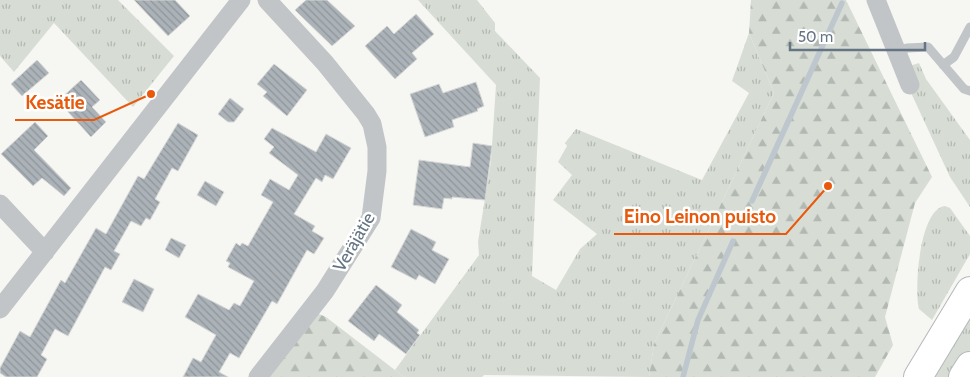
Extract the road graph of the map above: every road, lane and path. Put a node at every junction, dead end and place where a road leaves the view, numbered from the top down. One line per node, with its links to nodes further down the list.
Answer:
1 (241, 0): 10 (street)
2 (268, 0): 14 (street, Veräjätie)
3 (876, 0): 5 (street)
4 (970, 27): 6 (lane)
5 (897, 52): 6 (lane); 7 (street)
6 (943, 65): 8 (lane)
7 (910, 85)
8 (970, 91)
9 (0, 204): 10 (street)
10 (45, 252): 12 (street)
11 (970, 291): 15 (main road)
12 (0, 309)
13 (970, 366): 16 (main road)
14 (258, 377)
15 (918, 377)
16 (963, 377)

